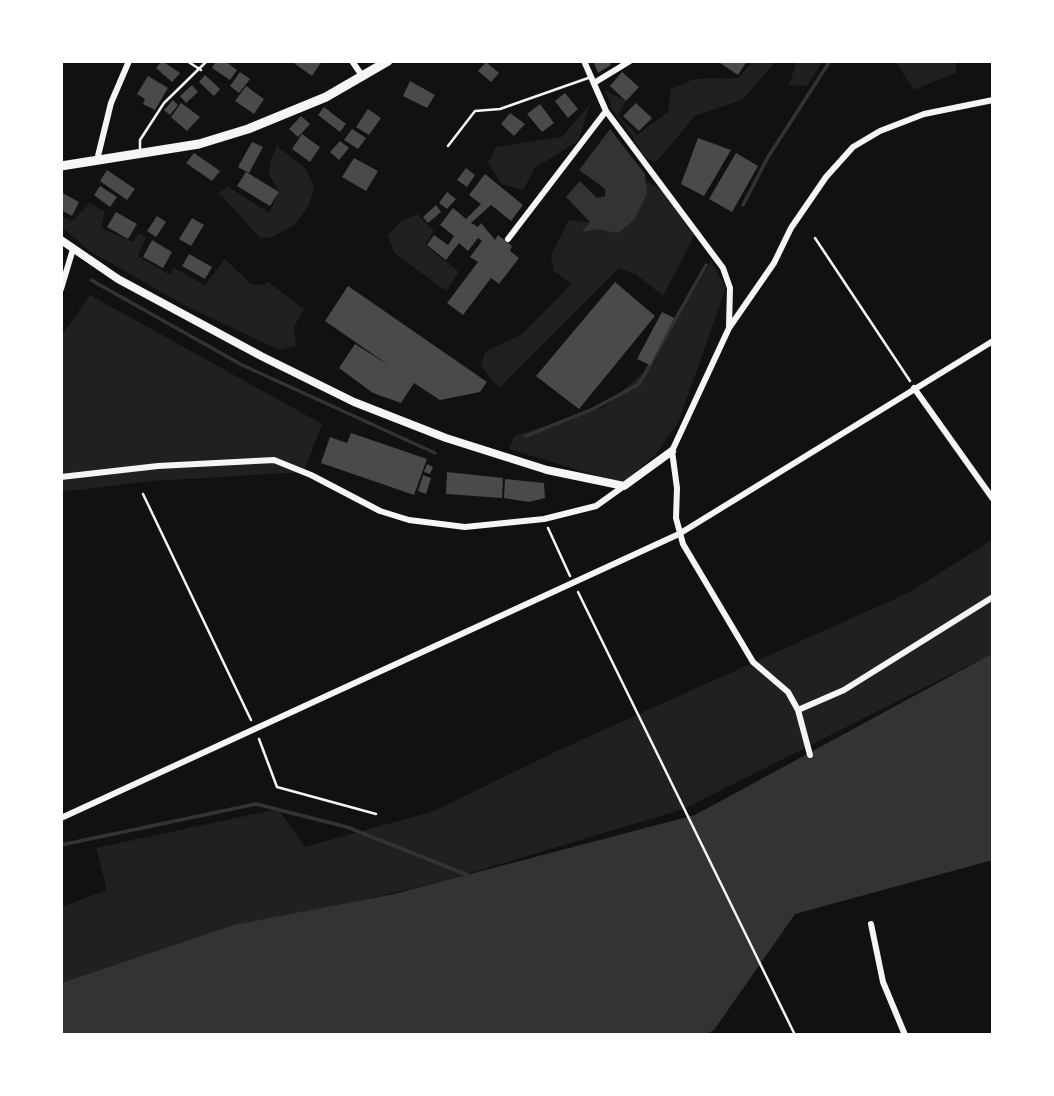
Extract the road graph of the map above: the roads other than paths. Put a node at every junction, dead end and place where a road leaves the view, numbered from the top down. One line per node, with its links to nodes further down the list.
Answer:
1 (129, 61): 15 (street)
2 (187, 61): 8 (lane)
3 (207, 61): 8 (lane)
4 (352, 61): 9 (street)
5 (388, 61): 9 (main road)
6 (584, 61): 10 (street)
7 (630, 61): 10 (street)
8 (201, 70): 14 (lane)
9 (363, 77): 14 (main road)
10 (592, 80): 12 (street); 13 (lane)
11 (993, 100): 21 (street)
12 (606, 111): 17 (street); 21 (street)
13 (448, 146)
14 (141, 153): 15 (main road)
15 (97, 160): 16 (main road)
16 (61, 166)
17 (508, 239)
18 (61, 240): 19 (street)
19 (73, 249): 20 (street); 26 (street)
20 (61, 289)
21 (729, 328): 24 (street)
22 (993, 341): 23 (street)
23 (914, 388): 27 (street); 28 (street)
24 (672, 451): 26 (street); 28 (street)
25 (61, 477): 26 (street)
26 (624, 486)
27 (993, 499)
28 (679, 534): 30 (street); 32 (street)
29 (993, 597): 30 (street)
30 (798, 710): 31 (street)
31 (810, 755)
32 (61, 818)
33 (871, 923): 34 (street)
34 (905, 1035)

